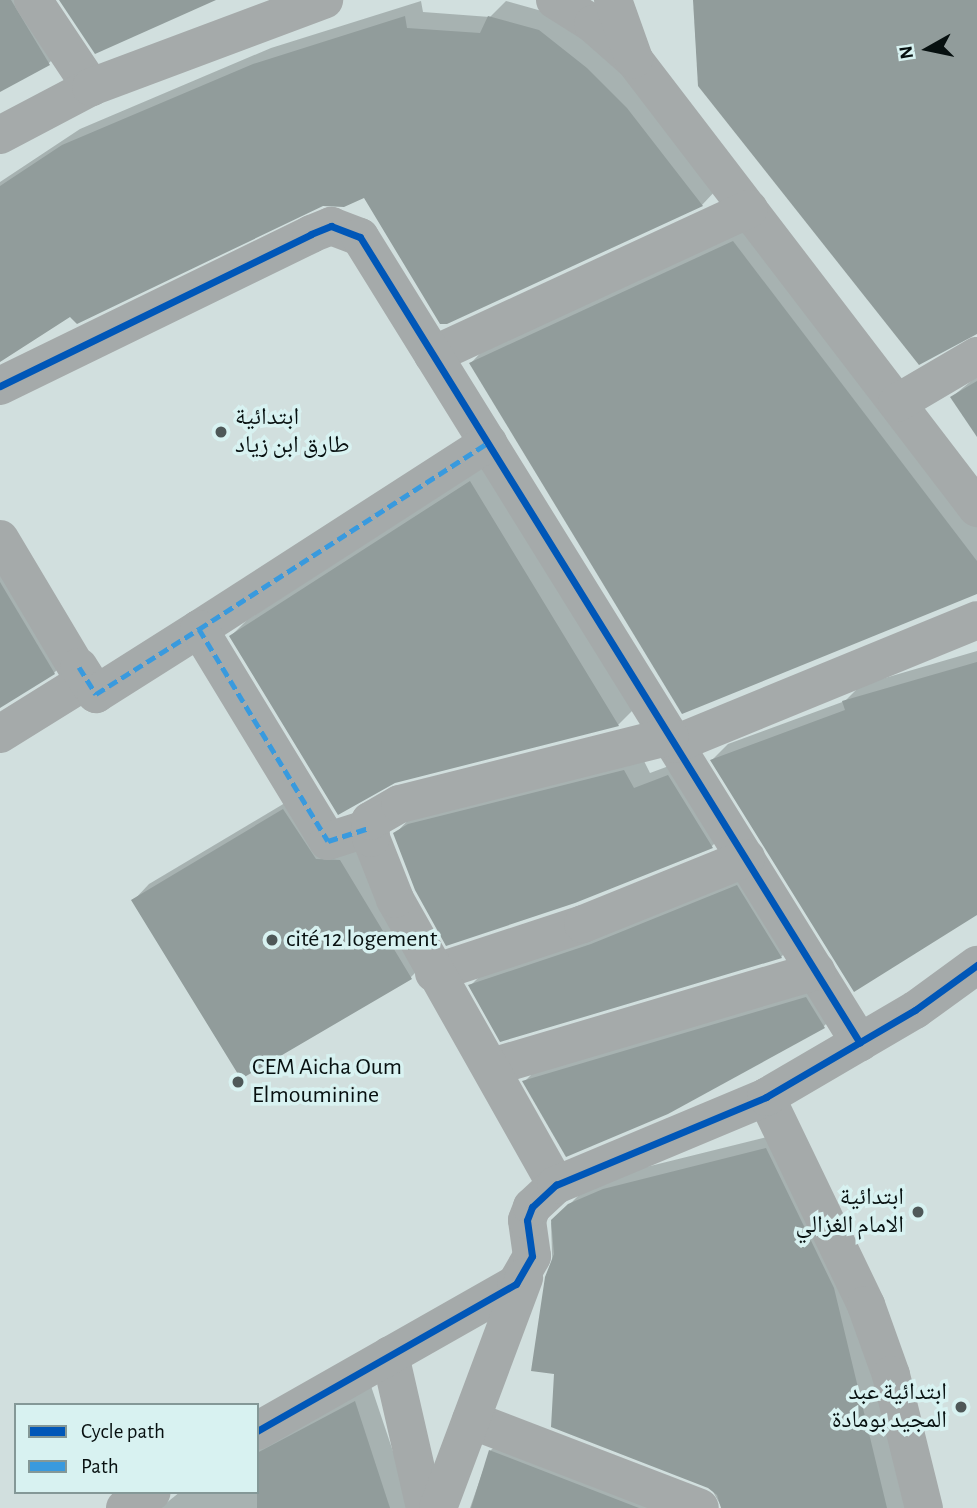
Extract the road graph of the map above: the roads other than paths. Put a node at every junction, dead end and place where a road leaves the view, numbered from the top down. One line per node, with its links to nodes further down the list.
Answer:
1 (33, 0): 6 (street)
2 (324, 0): 6 (street)
3 (555, 0): 5 (street)
4 (614, 0): 5 (street)
5 (635, 61): 8 (street)
6 (91, 87): 7 (street)
7 (0, 135)
8 (749, 209): 9 (street); 12 (street)
9 (433, 355): 11 (street); 13 (street)
10 (977, 356): 12 (street)
11 (0, 386)
12 (897, 403): 14 (street)
13 (488, 443): 17 (street); 20 (street)
14 (977, 508)
15 (5, 560): 18 (street)
16 (977, 620): 20 (street)
17 (199, 629): 18 (street); 21 (street)
18 (79, 667): 19 (street)
19 (0, 734)
20 (672, 740): 21 (street); 22 (street)
21 (369, 828): 25 (street)
22 (746, 858): 24 (street); 25 (street)
23 (977, 965): 26 (street)
24 (816, 971): 26 (street); 27 (street)
25 (434, 973): 27 (street)
26 (860, 1043): 28 (street)
27 (492, 1067): 29 (street)
28 (766, 1097): 29 (street); 39 (street)
29 (556, 1185): 30 (street)
30 (523, 1278): 31 (street); 32 (street)
31 (390, 1355): 33 (street); 36 (street)
32 (471, 1420): 37 (street); 38 (street)
33 (259, 1430)
34 (149, 1494): 35 (street)
35 (125, 1508)
36 (425, 1508)
37 (438, 1508)
38 (700, 1508)
39 (924, 1508)

